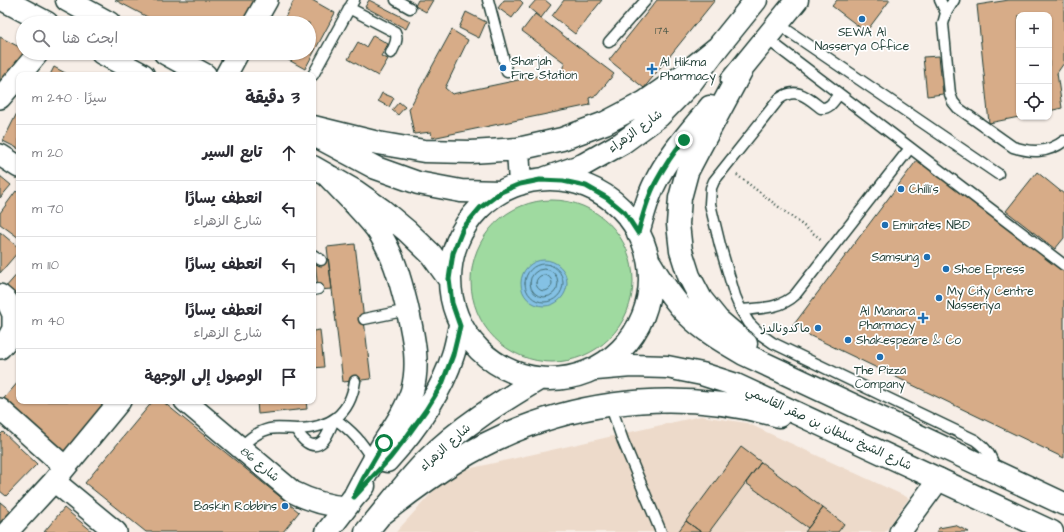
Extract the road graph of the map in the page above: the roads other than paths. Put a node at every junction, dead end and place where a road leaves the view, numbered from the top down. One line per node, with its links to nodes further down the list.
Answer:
1 (4, 0): 15 (main road)
2 (67, 0): 13 (main road)
3 (267, 0): 16 (street)
4 (396, 0): 12 (lane)
5 (488, 0): 31 (lane)
6 (646, 0): 18 (lane)
7 (756, 0): 19 (main road, شارع الزهراء)
8 (797, 0): 17 (main road)
9 (940, 0): 14 (lane)
10 (954, 0): 14 (lane)
11 (352, 4): 20 (lane); 30 (lane)
12 (410, 8)
13 (96, 12)
14 (946, 13): 35 (lane)
15 (34, 16)
16 (258, 16)
17 (772, 31): 25 (main road); 32 (lane); 41 (lane)
18 (609, 42)
19 (718, 47): 37 (main road); 42 (main road, شارع الزهراء)
20 (391, 53)
21 (33, 60): 26 (street)
22 (115, 60): 27 (main road)
23 (178, 60): 28 (main road)
24 (234, 60): 29 (street)
25 (742, 69): 43 (main road); 55 (main road)
26 (24, 72)
27 (137, 72)
28 (200, 72)
29 (228, 72)
30 (315, 72)
31 (507, 72)
32 (839, 94): 36 (lane); 49 (lane)
33 (316, 127): 37 (main road)
34 (316, 136): 42 (main road)
35 (1062, 145)
36 (910, 148): 45 (lane); 49 (lane)
37 (518, 149): 42 (main road)
38 (0, 155): 39 (street)
39 (16, 165)
40 (320, 171): 46 (main road); 48 (main road)
41 (998, 174)
42 (520, 185): 43 (main road); 46 (main road)
43 (638, 233): 44 (main road)
44 (648, 260): 54 (main road); 55 (main road)
45 (1064, 265)
46 (449, 279): 51 (main road)
47 (0, 295): 52 (street)
48 (408, 310): 50 (lane); 66 (main road)
49 (741, 310): 67 (lane)
50 (364, 319)
51 (460, 326): 56 (main road); 70 (main road)
52 (16, 329): 53 (street)
53 (0, 348)
54 (595, 369): 56 (main road); 64 (main road, شارع الشيخ سلطان بن صقر القاسمي)
55 (776, 369): 67 (main road)
56 (539, 379): 72 (main road, شارع الزهراء)
57 (355, 381): 62 (lane)
58 (117, 404): 68 (street)
59 (189, 404): 65 (street, شارع 86)
60 (610, 404): 64 (main road); 72 (main road); 77 (lane)
61 (0, 409): 68 (street)
62 (335, 419): 63 (lane); 63 (lane); 66 (lane)
63 (296, 429): 65 (lane)
64 (840, 433): 69 (main road, شارع الشيخ سلطان بن صقر القاسمي)
65 (241, 448): 70 (street, شارع 86)
66 (373, 462): 70 (main road)
67 (995, 472): 71 (main road)
68 (59, 474): 73 (street); 74 (street)
69 (939, 479): 78 (street); 79 (main road, شارع الشيخ سلطان بن صقر القاسمي)
70 (350, 502): 75 (main road)
71 (1064, 504)
72 (382, 514): 76 (main road, شارع الزهراء)
73 (7, 532)
74 (116, 532)
75 (327, 532)
76 (366, 532)
77 (661, 532)
78 (900, 532)
79 (1052, 532)

